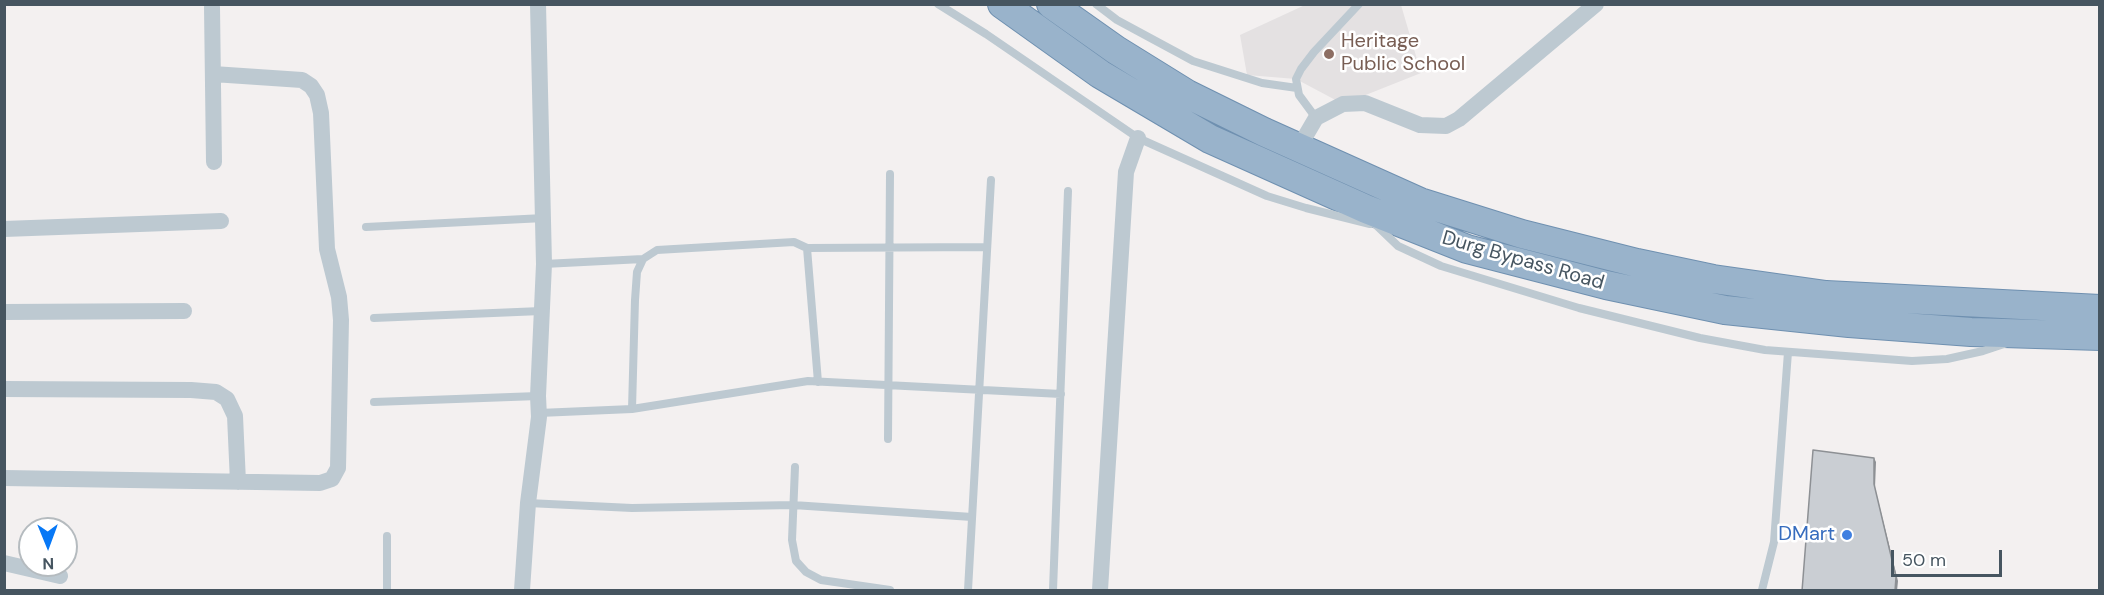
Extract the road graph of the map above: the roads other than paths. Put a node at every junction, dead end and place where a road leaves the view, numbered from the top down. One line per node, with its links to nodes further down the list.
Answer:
1 (538, 4): 18 (street)
2 (938, 4): 12 (lane)
3 (1002, 4): 19 (highway, Durg Bypass Road)
4 (1051, 4): 13 (highway, Durg Bypass Road)
5 (1096, 4): 10 (lane)
6 (1359, 4): 10 (lane)
7 (1596, 4): 11 (street)
8 (212, 8): 9 (street)
9 (213, 74): 14 (street); 47 (street)
10 (1297, 88): 11 (lane)
11 (1316, 118): 13 (street)
12 (1138, 138): 19 (lane); 57 (street)
13 (1299, 147): 28 (highway, Durg Bypass Road)
14 (214, 162)
15 (890, 174): 25 (lane)
16 (991, 180): 23 (lane)
17 (1068, 191): 40 (lane)
18 (544, 218): 21 (lane); 27 (street)
19 (1371, 218): 33 (highway, Durg Bypass Road); 35 (lane)
20 (221, 222): 22 (street)
21 (366, 227)
22 (4, 229)
23 (987, 247): 25 (lane); 39 (lane)
24 (807, 248): 25 (lane); 26 (lane); 36 (lane)
25 (889, 248): 37 (lane)
26 (643, 259): 27 (lane); 43 (lane)
27 (544, 264): 30 (street)
28 (2100, 309)
29 (184, 311): 31 (street)
30 (541, 311): 32 (lane); 42 (street)
31 (4, 312)
32 (374, 318)
33 (2036, 333): 34 (highway, Durg Bypass Road); 35 (lane)
34 (2100, 336)
35 (1788, 351): 58 (lane)
36 (818, 382): 37 (lane); 43 (lane)
37 (887, 384): 39 (lane); 44 (lane)
38 (4, 389): 47 (street)
39 (980, 389): 40 (lane); 50 (lane)
40 (1061, 394): 56 (lane)
41 (374, 402): 42 (lane)
42 (539, 404): 43 (lane); 48 (street)
43 (632, 410)
44 (888, 439)
45 (795, 467): 49 (lane)
46 (4, 478): 47 (street)
47 (238, 482)
48 (528, 503): 49 (lane); 53 (street)
49 (794, 506): 50 (lane); 54 (lane)
50 (972, 517): 55 (lane)
51 (387, 536): 52 (lane)
52 (387, 591)
53 (522, 591)
54 (890, 591)
55 (968, 591)
56 (1053, 591)
57 (1100, 591)
58 (1762, 591)

